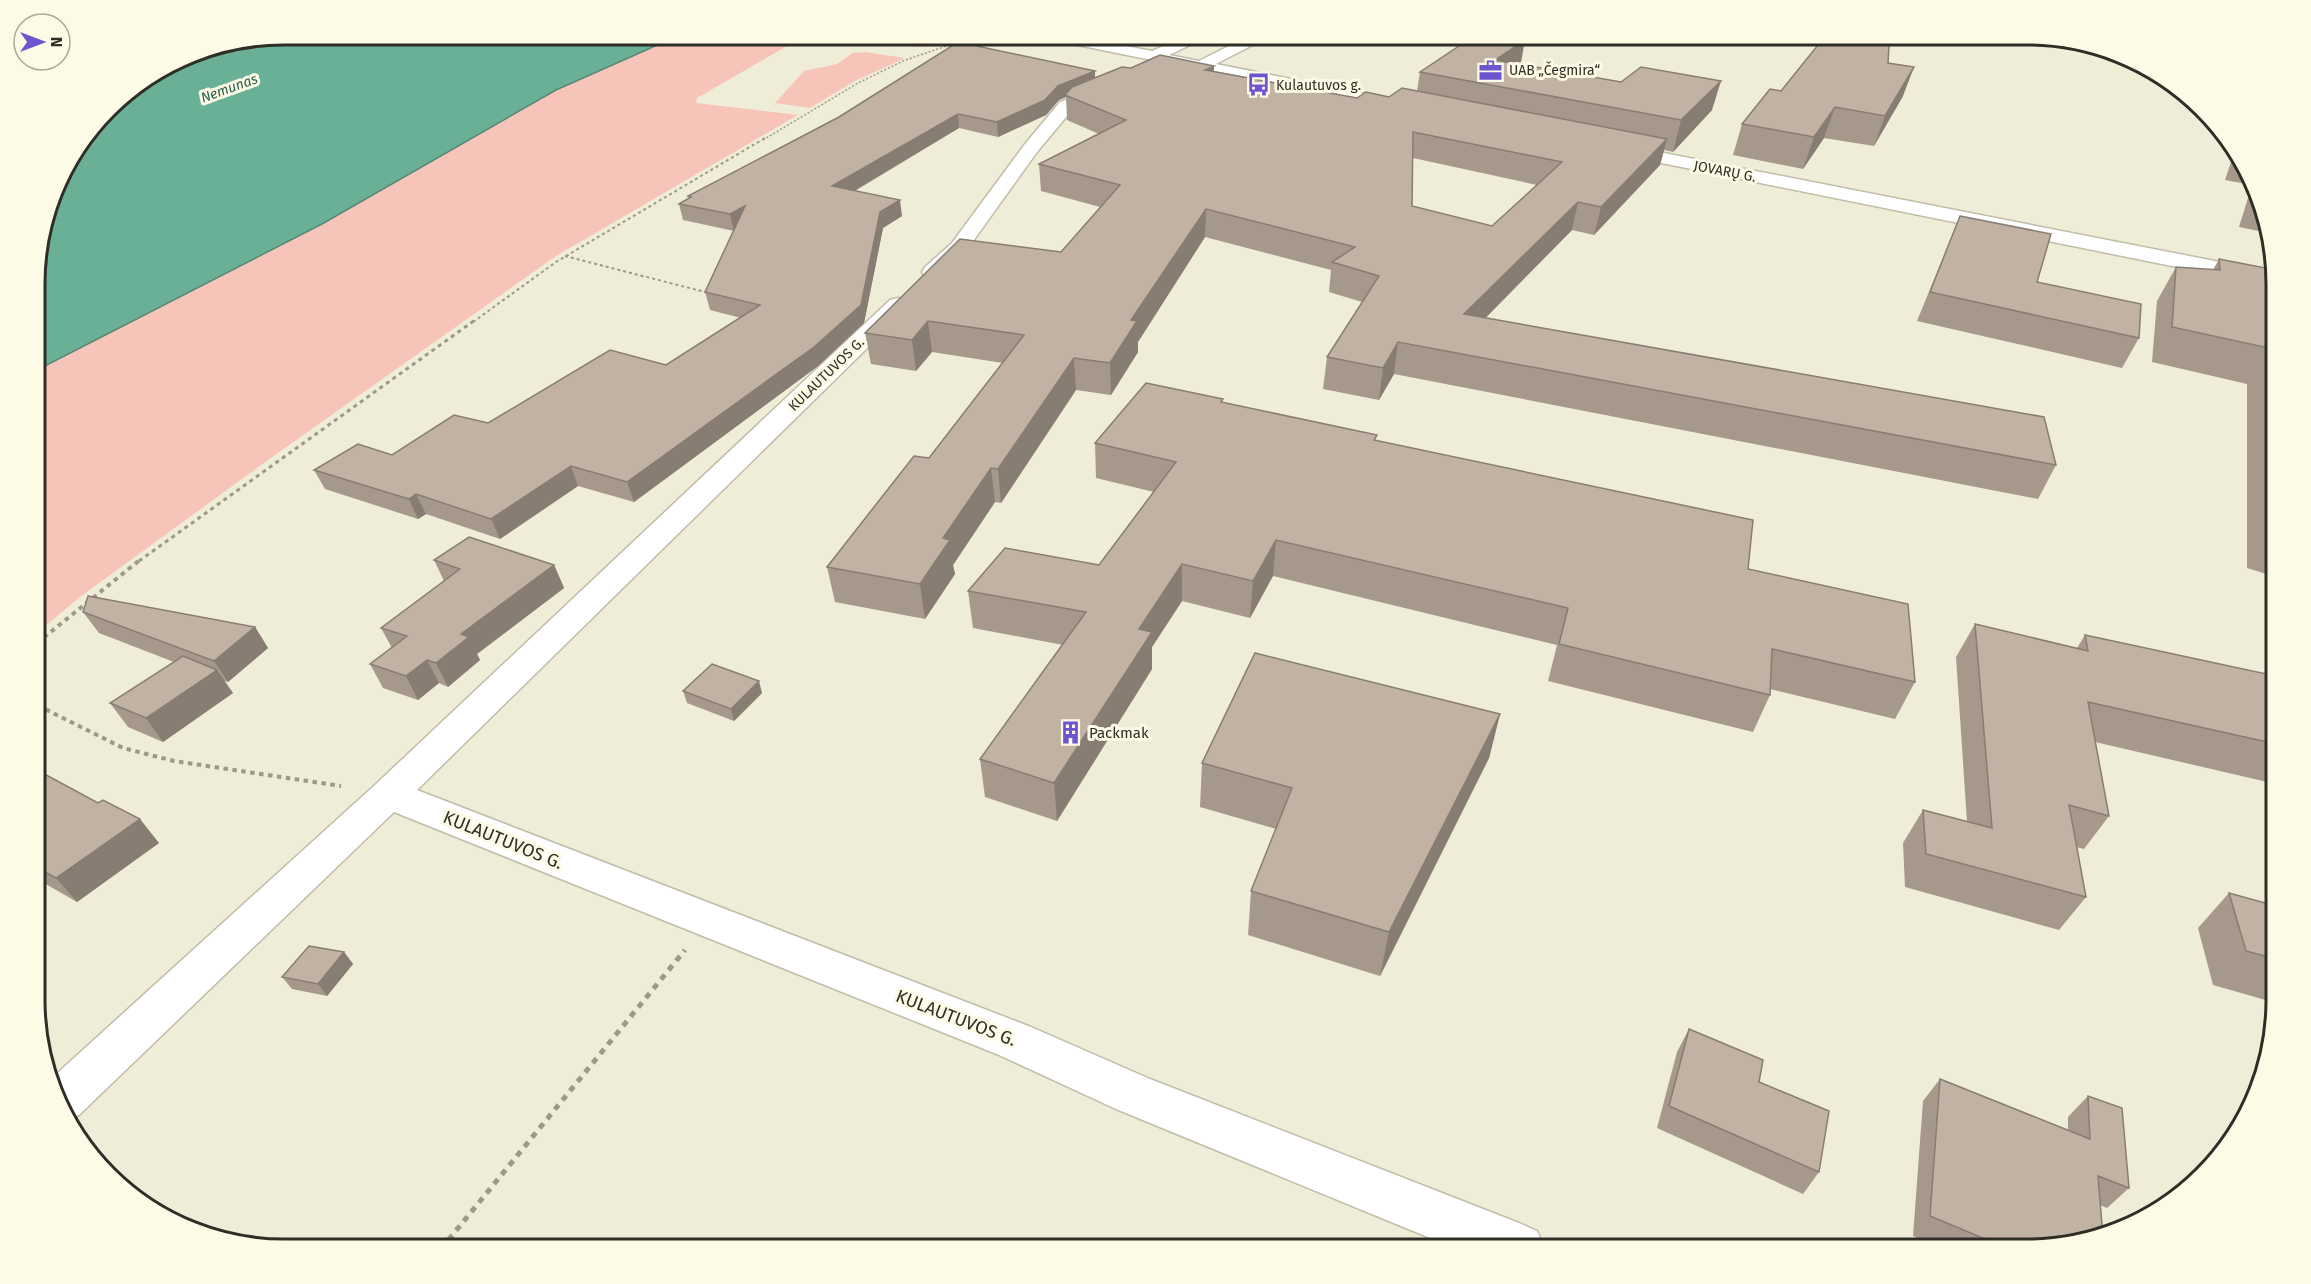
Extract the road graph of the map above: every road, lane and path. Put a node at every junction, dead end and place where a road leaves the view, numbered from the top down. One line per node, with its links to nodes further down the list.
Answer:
1 (947, 45): 9 (path)
2 (1101, 45): 5 (street)
3 (1184, 45): 5 (street, KULAUTUVOS G.)
4 (1240, 45): 6 (street)
5 (1164, 58): 6 (street); 14 (street, KULAUTUVOS G.)
6 (1200, 66): 7 (street)
7 (1417, 109)
8 (1600, 146): 10 (street, JOVARŲ G.)
9 (565, 256): 11 (path); 12 (path)
10 (2266, 278)
11 (714, 294)
12 (45, 636)
13 (45, 710): 14 (path)
14 (389, 794): 15 (street, KULAUTUVOS G.); 16 (street, KULAUTUVOS G.)
15 (709, 922): 17 (path); 18 (street, KULAUTUVOS G.)
16 (65, 1097)
17 (450, 1239)
18 (1494, 1239)

